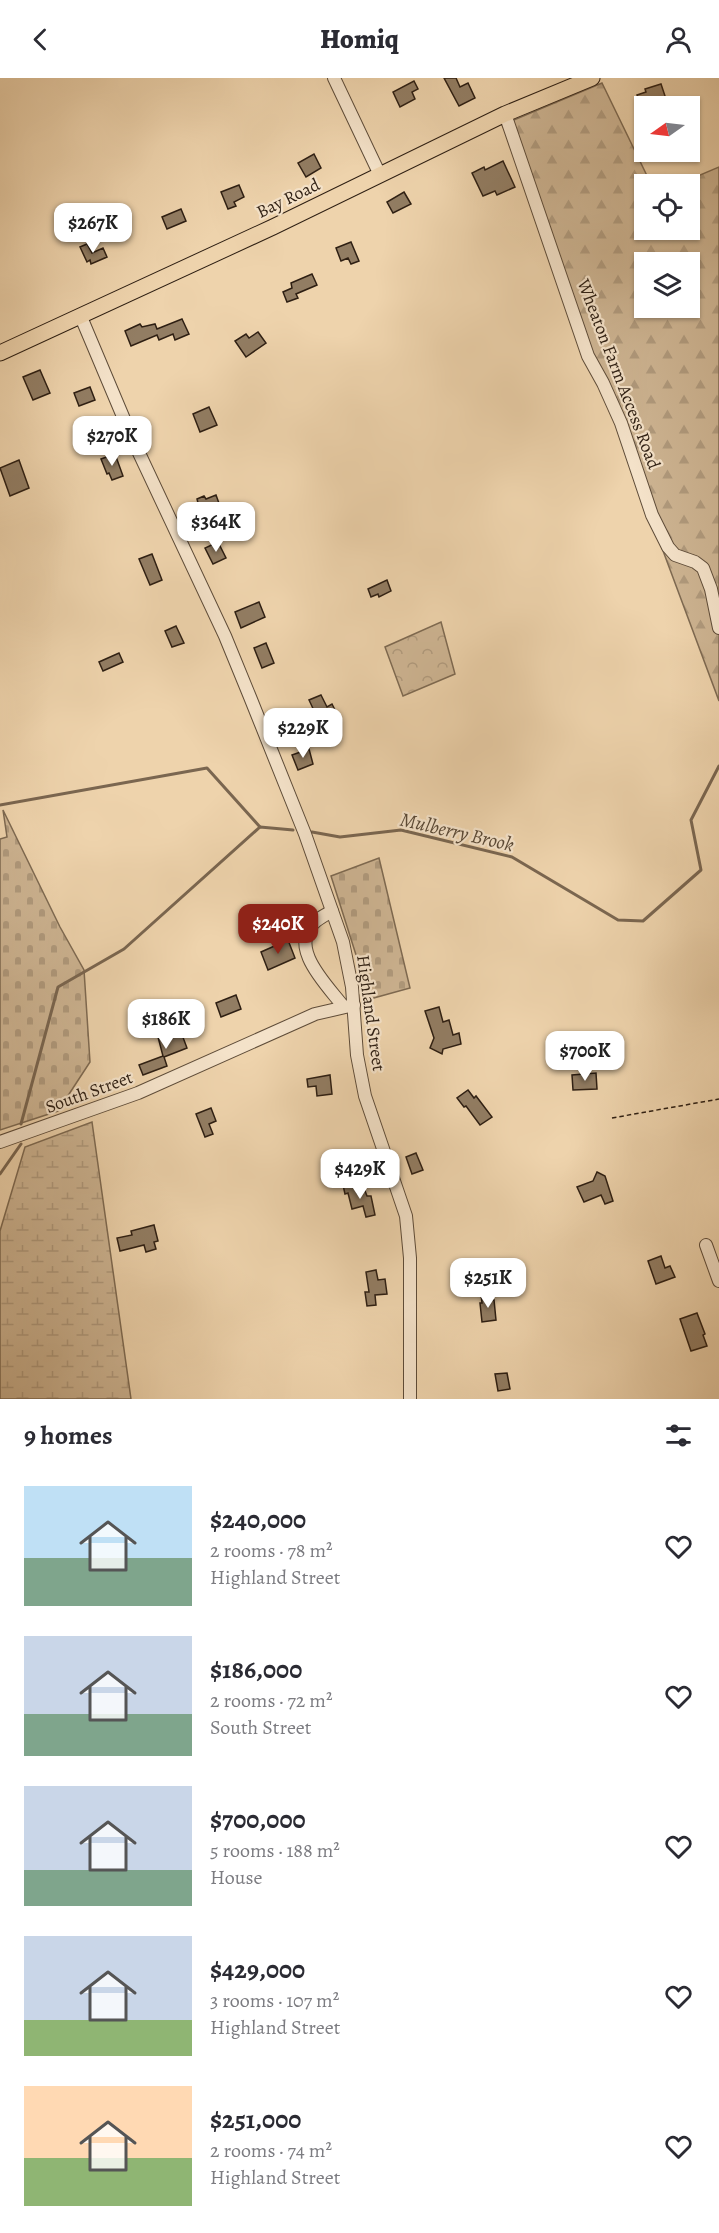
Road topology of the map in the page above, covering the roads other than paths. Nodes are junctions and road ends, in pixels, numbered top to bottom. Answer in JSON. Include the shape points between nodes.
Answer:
{"nodes":[{"id":1,"x":334,"y":78,"type":"edge"},
{"id":2,"x":592,"y":78,"type":"edge"},
{"id":3,"x":505,"y":114,"type":"junction"},
{"id":4,"x":380,"y":175,"type":"junction"},
{"id":5,"x":81,"y":317,"type":"junction"},
{"id":6,"x":0,"y":353,"type":"edge"},
{"id":7,"x":719,"y":628,"type":"edge"},
{"id":8,"x":332,"y":911,"type":"junction"},
{"id":9,"x":349,"y":1006,"type":"junction"},
{"id":10,"x":0,"y":1142,"type":"edge"},
{"id":11,"x":706,"y":1245,"type":"dead end"},
{"id":12,"x":719,"y":1281,"type":"edge"},
{"id":13,"x":410,"y":1399,"type":"edge"}],
"edges":[{"from":1,"to":4,"type":"street"},
{"from":2,"to":3,"type":"main road","name":"Bay Road"},
{"from":3,"to":4,"type":"main road","name":"Bay Road"},
{"from":3,"to":7,"type":"street","name":"Wheaton Farm Access Road","via":[[588,356],[621,423],[652,515],[675,555],[703,568]]},
{"from":4,"to":5,"type":"main road","name":"Bay Road"},
{"from":5,"to":6,"type":"main road","name":"Bay Road"},
{"from":5,"to":8,"type":"street","name":"Highland Street","via":[[229,646],[286,784]]},
{"from":8,"to":9,"type":"street","name":"Highland Street","via":[[347,961]]},
{"from":8,"to":9,"type":"street","via":[[315,922],[304,947],[316,971]]},
{"from":9,"to":10,"type":"street","name":"South Street","via":[[315,1014],[138,1093]]},
{"from":9,"to":13,"type":"street","name":"Highland Street","via":[[365,1096],[406,1216],[410,1258]]},
{"from":11,"to":12,"type":"street"}]}
